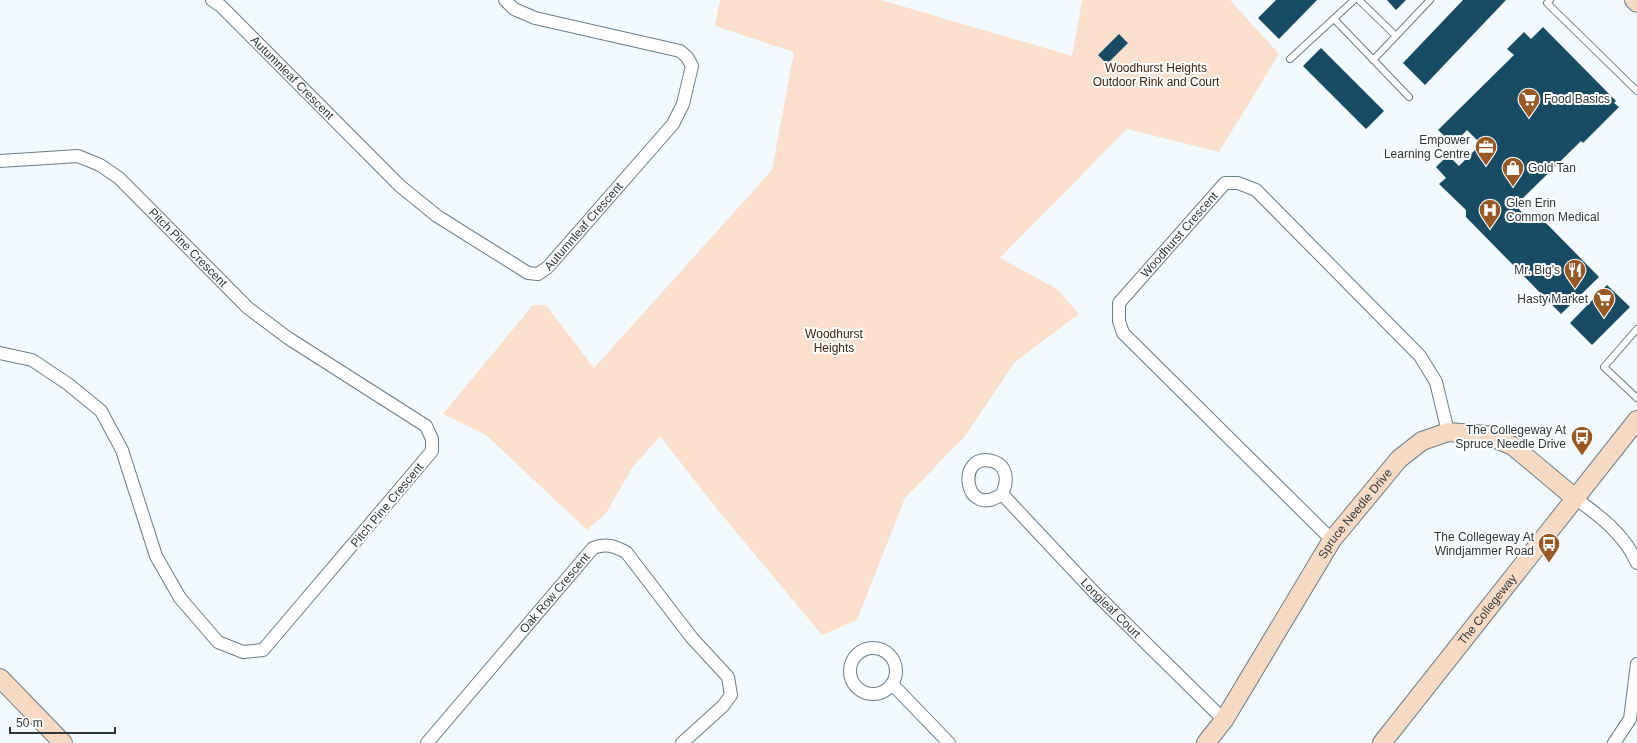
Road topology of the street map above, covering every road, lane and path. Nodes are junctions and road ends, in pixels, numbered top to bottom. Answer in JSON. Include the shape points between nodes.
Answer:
{"nodes":[{"id":1,"x":212,"y":0,"type":"edge"},
{"id":2,"x":505,"y":0,"type":"edge"},
{"id":3,"x":1354,"y":0,"type":"edge"},
{"id":4,"x":1358,"y":0,"type":"edge"},
{"id":5,"x":1430,"y":0,"type":"edge"},
{"id":6,"x":1550,"y":0,"type":"edge"},
{"id":7,"x":1634,"y":0,"type":"edge"},
{"id":8,"x":1637,"y":3,"type":"edge"},
{"id":9,"x":1334,"y":19,"type":"junction"},
{"id":10,"x":1396,"y":36,"type":"junction"},
{"id":11,"x":1290,"y":60,"type":"dead end"},
{"id":12,"x":1373,"y":60,"type":"junction"},
{"id":13,"x":1637,"y":91,"type":"edge"},
{"id":14,"x":1408,"y":97,"type":"dead end"},
{"id":15,"x":0,"y":161,"type":"edge"},
{"id":16,"x":1637,"y":329,"type":"edge"},
{"id":17,"x":0,"y":353,"type":"edge"},
{"id":18,"x":1637,"y":398,"type":"edge"},
{"id":19,"x":1637,"y":420,"type":"edge"},
{"id":20,"x":1448,"y":432,"type":"junction"},
{"id":21,"x":1002,"y":494,"type":"dead end"},
{"id":22,"x":1575,"y":498,"type":"junction"},
{"id":23,"x":1332,"y":540,"type":"junction"},
{"id":24,"x":1637,"y":563,"type":"edge"},
{"id":25,"x":1637,"y":664,"type":"edge"},
{"id":26,"x":0,"y":678,"type":"edge"},
{"id":27,"x":892,"y":684,"type":"dead end"},
{"id":28,"x":1224,"y":720,"type":"junction"},
{"id":29,"x":1634,"y":720,"type":"edge"},
{"id":30,"x":63,"y":743,"type":"edge"},
{"id":31,"x":427,"y":743,"type":"edge"},
{"id":32,"x":682,"y":743,"type":"edge"},
{"id":33,"x":949,"y":743,"type":"edge"},
{"id":34,"x":1206,"y":743,"type":"edge"},
{"id":35,"x":1382,"y":743,"type":"edge"},
{"id":36,"x":1614,"y":743,"type":"edge"}],
"edges":[{"from":1,"to":2,"type":"street","name":"Autumnleaf Crescent","via":[[221,6],[400,186],[444,220],[528,273],[538,274],[548,267],[673,124],[684,104],[692,66],[680,51],[535,18],[514,9]]},
{"from":3,"to":9,"type":"lane"},
{"from":4,"to":10,"type":"lane"},
{"from":5,"to":10,"type":"lane"},
{"from":6,"to":13,"type":"lane","via":[[1547,3]]},
{"from":7,"to":8,"type":"street"},
{"from":9,"to":11,"type":"lane"},
{"from":9,"to":12,"type":"lane"},
{"from":10,"to":12,"type":"lane"},
{"from":12,"to":14,"type":"lane"},
{"from":15,"to":17,"type":"street","name":"Pitch Pine Crescent","via":[[78,156],[100,165],[120,178],[248,308],[288,338],[426,426],[432,438],[432,451],[263,650],[243,652],[218,642],[180,598],[156,556],[122,450],[101,411],[68,384],[32,360]]},
{"from":16,"to":18,"type":"lane","via":[[1604,367]]},
{"from":19,"to":22,"type":"street","name":"The Collegeway"},
{"from":20,"to":22,"type":"street","name":"Spruce Needle Drive","via":[[1486,435],[1513,446]]},
{"from":20,"to":23,"type":"street","name":"Spruce Needle Drive","via":[[1422,441],[1399,459]]},
{"from":20,"to":23,"type":"street","name":"Woodhurst Crescent","via":[[1436,382],[1420,356],[1256,190],[1238,183],[1224,183],[1119,303],[1121,327],[1123,333]]},
{"from":21,"to":28,"type":"street","name":"Longleaf Court","via":[[1093,592]]},
{"from":22,"to":24,"type":"street","via":[[1613,527]]},
{"from":22,"to":35,"type":"street","name":"The Collegeway"},
{"from":23,"to":28,"type":"street","name":"Spruce Needle Drive"},
{"from":25,"to":29,"type":"street"},
{"from":26,"to":30,"type":"street"},
{"from":27,"to":33,"type":"street"},
{"from":28,"to":34,"type":"street","name":"Spruce Needle Drive"},
{"from":29,"to":36,"type":"street"},
{"from":31,"to":32,"type":"street","name":"Oak Row Crescent","via":[[593,548],[602,545],[615,546],[626,552],[692,638],[728,677],[731,695],[723,706]]}]}
